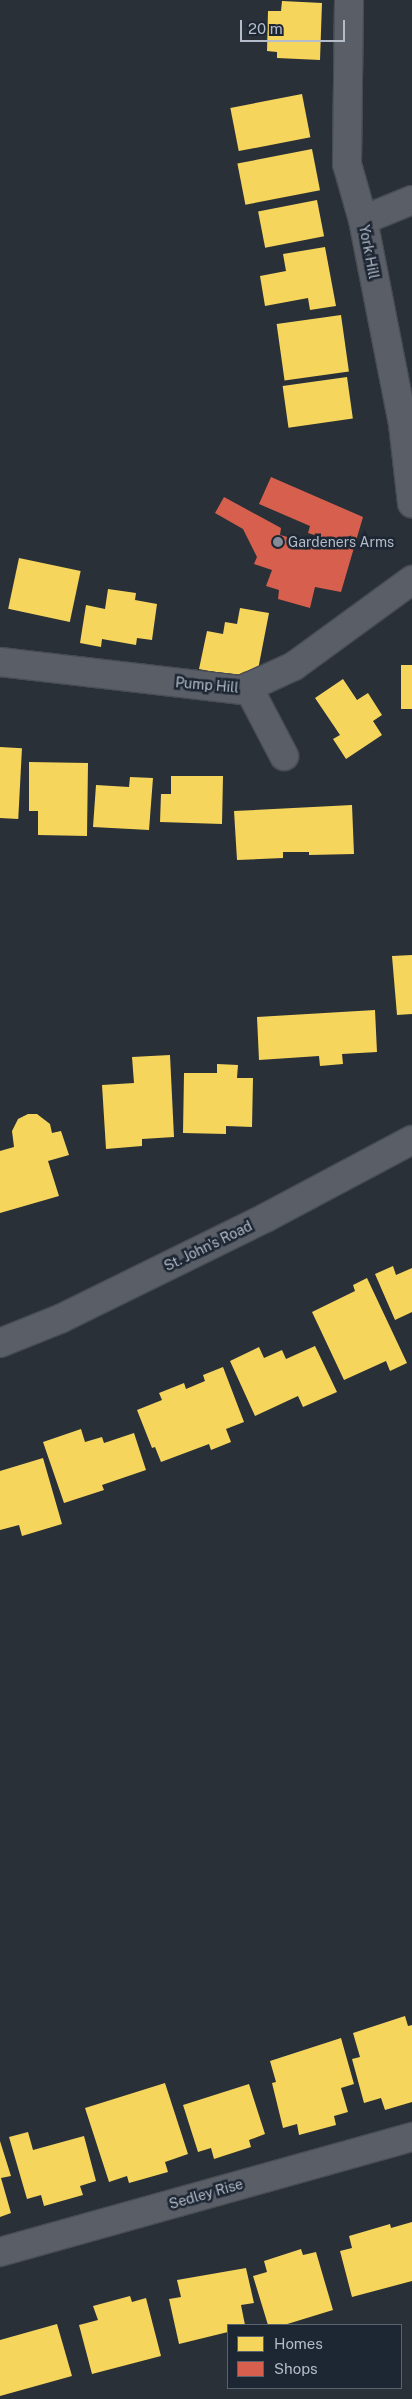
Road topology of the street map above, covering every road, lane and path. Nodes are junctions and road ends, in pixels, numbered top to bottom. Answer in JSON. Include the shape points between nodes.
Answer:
{"nodes":[{"id":1,"x":349,"y":0,"type":"edge"},
{"id":2,"x":412,"y":200,"type":"edge"},
{"id":3,"x":363,"y":220,"type":"junction"},
{"id":4,"x":412,"y":503,"type":"edge"},
{"id":5,"x":412,"y":580,"type":"edge"},
{"id":6,"x":0,"y":662,"type":"edge"},
{"id":7,"x":248,"y":687,"type":"junction"},
{"id":8,"x":284,"y":756,"type":"dead end"},
{"id":9,"x":412,"y":1140,"type":"edge"},
{"id":10,"x":0,"y":1343,"type":"edge"},
{"id":11,"x":412,"y":2137,"type":"edge"},
{"id":12,"x":0,"y":2252,"type":"edge"}],
"edges":[{"from":1,"to":3,"type":"street","name":"York Hill","via":[[347,164]]},
{"from":2,"to":3,"type":"street"},
{"from":3,"to":4,"type":"street","name":"York Hill","via":[[403,424]]},
{"from":5,"to":7,"type":"street","name":"Pump Hill","via":[[294,666]]},
{"from":6,"to":7,"type":"street","name":"Pump Hill","via":[[242,690]]},
{"from":7,"to":8,"type":"street"},
{"from":9,"to":10,"type":"street","name":"St. John's Road","via":[[267,1217],[60,1319]]},
{"from":11,"to":12,"type":"street","name":"Sedley Rise"}]}
